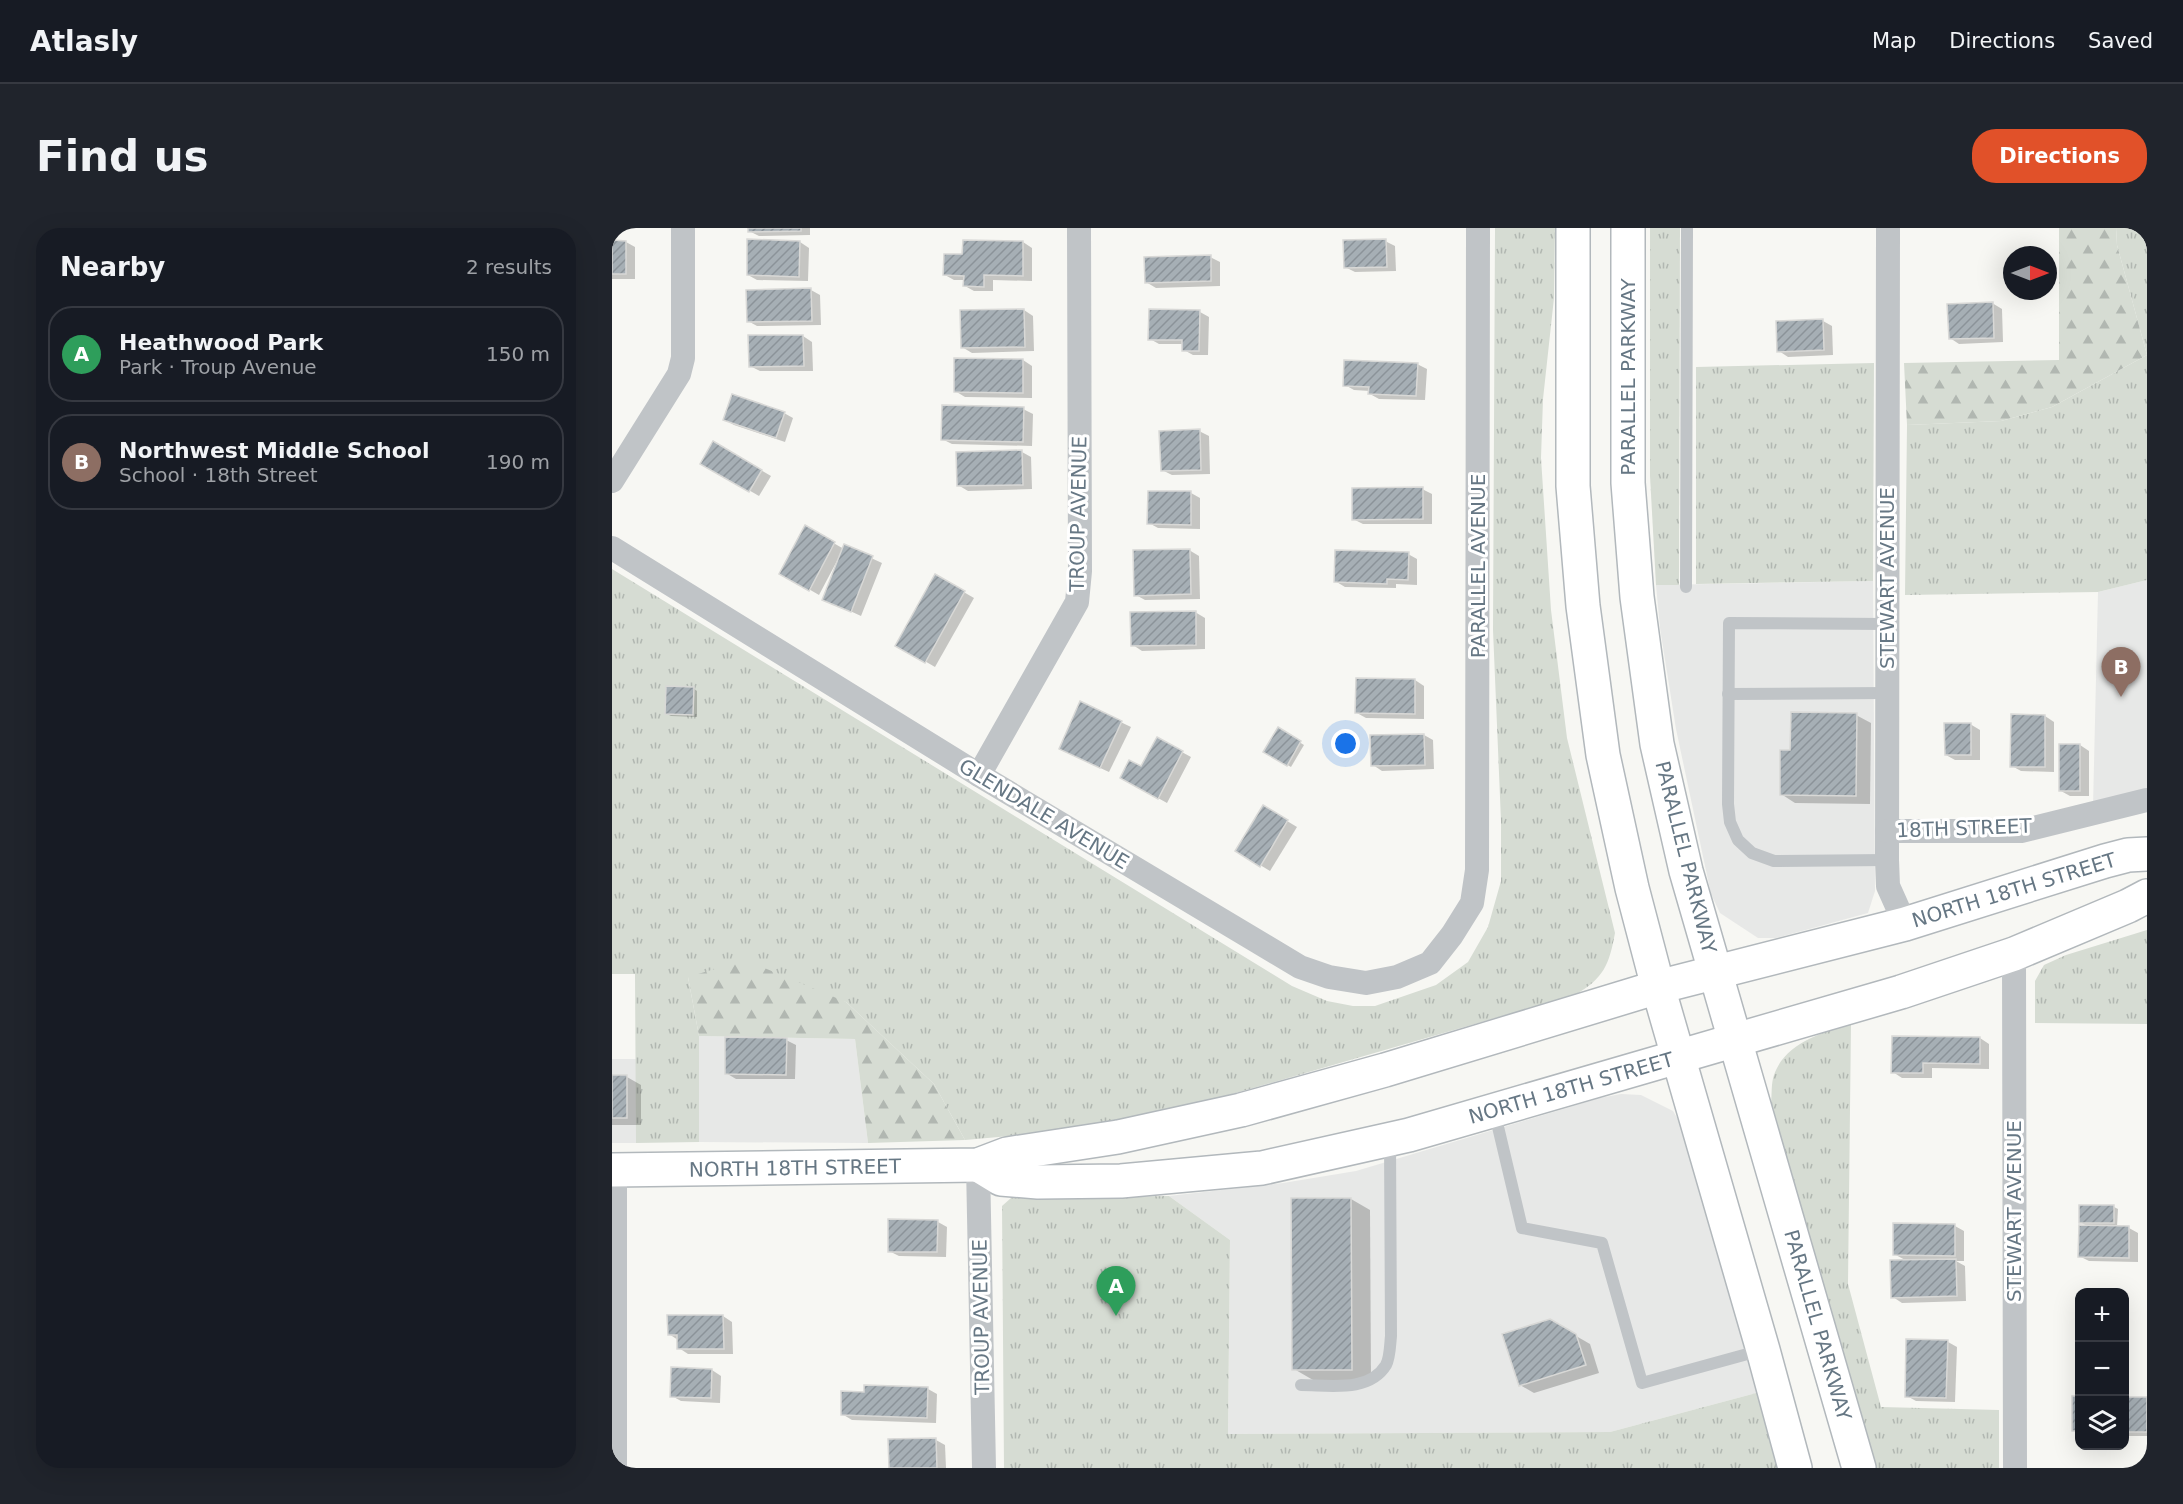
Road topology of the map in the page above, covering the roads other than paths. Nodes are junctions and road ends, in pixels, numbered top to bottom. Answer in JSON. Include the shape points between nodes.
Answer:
{"nodes":[{"id":1,"x":683,"y":228,"type":"edge"},
{"id":2,"x":1079,"y":228,"type":"edge"},
{"id":3,"x":1478,"y":228,"type":"edge"},
{"id":4,"x":1573,"y":228,"type":"edge"},
{"id":5,"x":1628,"y":228,"type":"edge"},
{"id":6,"x":1687,"y":228,"type":"edge"},
{"id":7,"x":1888,"y":228,"type":"edge"},
{"id":8,"x":612,"y":481,"type":"edge"},
{"id":9,"x":612,"y":548,"type":"edge"},
{"id":10,"x":1686,"y":587,"type":"dead end"},
{"id":11,"x":1887,"y":624,"type":"junction"},
{"id":12,"x":1887,"y":693,"type":"junction"},
{"id":13,"x":1728,"y":694,"type":"junction"},
{"id":14,"x":979,"y":775,"type":"junction"},
{"id":15,"x":2147,"y":800,"type":"edge"},
{"id":16,"x":1887,"y":831,"type":"junction"},
{"id":17,"x":2147,"y":854,"type":"edge"},
{"id":18,"x":1887,"y":860,"type":"junction"},
{"id":19,"x":2147,"y":896,"type":"edge"},
{"id":20,"x":1472,"y":903,"type":"joint"},
{"id":21,"x":1905,"y":924,"type":"junction"},
{"id":22,"x":2014,"y":954,"type":"junction"},
{"id":23,"x":1716,"y":973,"type":"junction"},
{"id":24,"x":1658,"y":987,"type":"junction"},
{"id":25,"x":1734,"y":1040,"type":"junction"},
{"id":26,"x":1678,"y":1057,"type":"junction"},
{"id":27,"x":1494,"y":1110,"type":"junction"},
{"id":28,"x":1390,"y":1139,"type":"junction"},
{"id":29,"x":978,"y":1166,"type":"junction"},
{"id":30,"x":613,"y":1170,"type":"edge"},
{"id":31,"x":1763,"y":1350,"type":"junction"},
{"id":32,"x":1301,"y":1385,"type":"dead end"},
{"id":33,"x":615,"y":1468,"type":"edge"},
{"id":34,"x":984,"y":1468,"type":"edge"},
{"id":35,"x":1795,"y":1468,"type":"edge"},
{"id":36,"x":1858,"y":1468,"type":"edge"},
{"id":37,"x":2015,"y":1468,"type":"edge"}],
"edges":[{"from":1,"to":8,"type":"street","via":[[683,358],[679,374]]},
{"from":2,"to":14,"type":"street","name":"TROUP AVENUE","via":[[1077,602]]},
{"from":3,"to":20,"type":"street","name":"PARALLEL AVENUE","via":[[1479,800]]},
{"from":4,"to":24,"type":"main road","via":[[1573,486],[1583,606],[1603,755]]},
{"from":5,"to":23,"type":"main road","name":"PARALLEL PARKWAY","via":[[1628,483],[1637,597],[1657,744],[1686,871]]},
{"from":6,"to":10,"type":"lane"},
{"from":7,"to":11,"type":"street","name":"STEWART AVENUE"},
{"from":9,"to":14,"type":"street","name":"GLENDALE AVENUE"},
{"from":11,"to":12,"type":"street","name":"STEWART AVENUE"},
{"from":11,"to":13,"type":"lane","via":[[1729,623]]},
{"from":12,"to":13,"type":"lane"},
{"from":12,"to":16,"type":"street","name":"STEWART AVENUE"},
{"from":13,"to":18,"type":"lane","via":[[1728,804],[1738,840],[1752,853],[1774,861]]},
{"from":14,"to":20,"type":"street","name":"GLENDALE AVENUE","via":[[1300,967],[1329,977],[1366,983],[1397,977],[1430,963]]},
{"from":15,"to":16,"type":"street","name":"18TH STREET","via":[[2021,831]]},
{"from":16,"to":18,"type":"street","name":"STEWART AVENUE"},
{"from":17,"to":21,"type":"main road","name":"NORTH 18TH STREET","via":[[2105,861]]},
{"from":18,"to":21,"type":"street","name":"STEWART AVENUE","via":[[1888,886]]},
{"from":19,"to":22,"type":"main road","name":"NORTH 18TH STREET"},
{"from":21,"to":23,"type":"main road","name":"NORTH 18TH STREET"},
{"from":22,"to":25,"type":"main road","name":"NORTH 18TH STREET","via":[[1901,992]]},
{"from":22,"to":37,"type":"street","name":"STEWART AVENUE"},
{"from":23,"to":24,"type":"main road","name":"NORTH 18TH STREET"},
{"from":23,"to":25,"type":"main road","name":"PARALLEL PARKWAY"},
{"from":24,"to":26,"type":"main road"},
{"from":24,"to":29,"type":"main road","name":"NORTH 18TH STREET","via":[[1241,1110],[1118,1137],[1007,1154]]},
{"from":25,"to":26,"type":"main road","name":"NORTH 18TH STREET"},
{"from":25,"to":36,"type":"main road","name":"PARALLEL PARKWAY"},
{"from":26,"to":27,"type":"main road","name":"NORTH 18TH STREET"},
{"from":26,"to":31,"type":"main road"},
{"from":27,"to":28,"type":"main road","name":"NORTH 18TH STREET"},
{"from":27,"to":31,"type":"lane","via":[[1522,1228],[1602,1243],[1642,1383]]},
{"from":28,"to":29,"type":"main road","name":"NORTH 18TH STREET","via":[[1262,1168],[1121,1181],[1001,1179]]},
{"from":28,"to":32,"type":"lane","via":[[1391,1336],[1387,1364],[1358,1385]]},
{"from":29,"to":30,"type":"main road","name":"NORTH 18TH STREET"},
{"from":29,"to":34,"type":"street","name":"TROUP AVENUE"},
{"from":30,"to":33,"type":"street"},
{"from":31,"to":35,"type":"main road"}]}
